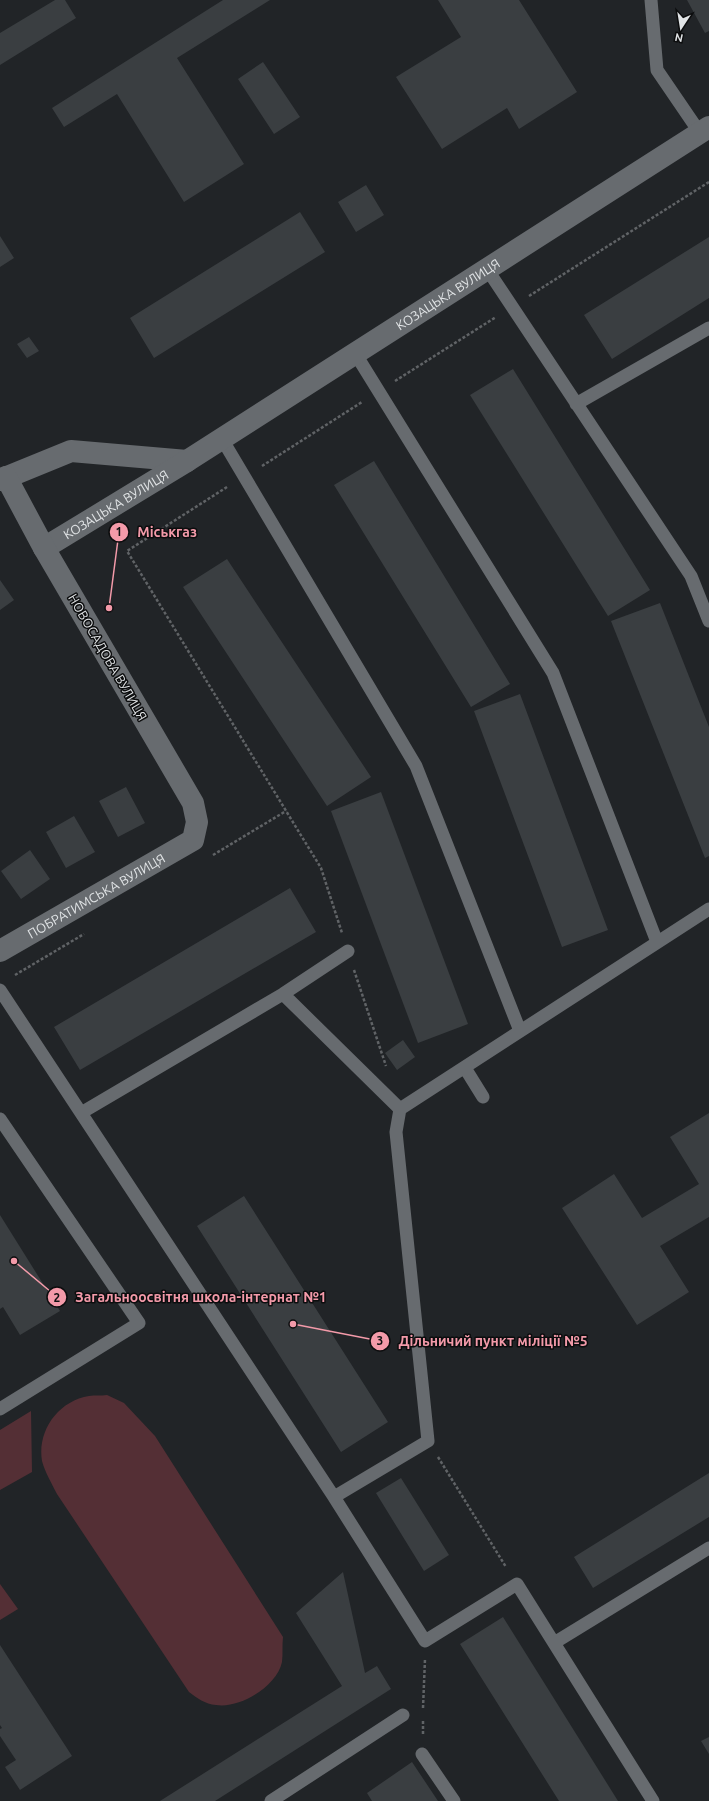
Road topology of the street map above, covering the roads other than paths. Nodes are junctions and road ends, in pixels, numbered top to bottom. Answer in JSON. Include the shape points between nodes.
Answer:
{"nodes":[{"id":1,"x":651,"y":0,"type":"edge"},
{"id":2,"x":705,"y":130,"type":"edge"},
{"id":3,"x":487,"y":269,"type":"junction"},
{"id":4,"x":709,"y":328,"type":"edge"},
{"id":5,"x":355,"y":353,"type":"junction"},
{"id":6,"x":576,"y":404,"type":"junction"},
{"id":7,"x":222,"y":438,"type":"junction"},
{"id":8,"x":187,"y":461,"type":"junction"},
{"id":9,"x":3,"y":479,"type":"edge"},
{"id":10,"x":44,"y":548,"type":"junction"},
{"id":11,"x":709,"y":621,"type":"edge"},
{"id":12,"x":193,"y":840,"type":"joint"},
{"id":13,"x":709,"y":909,"type":"edge"},
{"id":14,"x":657,"y":942,"type":"junction"},
{"id":15,"x":0,"y":951,"type":"edge"},
{"id":16,"x":348,"y":951,"type":"road end"},
{"id":17,"x":0,"y":990,"type":"edge"},
{"id":18,"x":283,"y":994,"type":"junction"},
{"id":19,"x":520,"y":1031,"type":"junction"},
{"id":20,"x":465,"y":1068,"type":"junction"},
{"id":21,"x":484,"y":1097,"type":"dead end"},
{"id":22,"x":400,"y":1109,"type":"junction"},
{"id":23,"x":81,"y":1113,"type":"junction"},
{"id":24,"x":0,"y":1119,"type":"edge"},
{"id":25,"x":0,"y":1409,"type":"edge"},
{"id":26,"x":334,"y":1497,"type":"junction"},
{"id":27,"x":709,"y":1548,"type":"edge"},
{"id":28,"x":554,"y":1642,"type":"junction"},
{"id":29,"x":403,"y":1715,"type":"dead end"},
{"id":30,"x":422,"y":1754,"type":"road end"},
{"id":31,"x":271,"y":1801,"type":"edge"},
{"id":32,"x":454,"y":1801,"type":"edge"},
{"id":33,"x":653,"y":1801,"type":"edge"}],
"edges":[{"from":1,"to":2,"type":"lane","via":[[657,70]]},
{"from":2,"to":3,"type":"street","name":"КОЗАЦЬКА ВУЛИЦЯ"},
{"from":3,"to":5,"type":"street","name":"КОЗАЦЬКА ВУЛИЦЯ"},
{"from":3,"to":6,"type":"lane"},
{"from":4,"to":6,"type":"lane"},
{"from":5,"to":7,"type":"street","name":"КОЗАЦЬКА ВУЛИЦЯ"},
{"from":5,"to":14,"type":"lane","via":[[553,673]]},
{"from":6,"to":11,"type":"lane","via":[[691,576]]},
{"from":7,"to":8,"type":"street","name":"КОЗАЦЬКА ВУЛИЦЯ"},
{"from":7,"to":19,"type":"lane","via":[[416,766]]},
{"from":8,"to":9,"type":"street","name":"КОЗАЦЬКА ВУЛИЦЯ","via":[[71,451]]},
{"from":8,"to":10,"type":"street","name":"КОЗАЦЬКА ВУЛИЦЯ"},
{"from":9,"to":10,"type":"street","name":"НОВОСАДОВА ВУЛИЦЯ"},
{"from":10,"to":12,"type":"street","name":"НОВОСАДОВА ВУЛИЦЯ","via":[[193,803],[197,822]]},
{"from":12,"to":15,"type":"street","name":"ПОБРАТИМСЬКА ВУЛИЦЯ"},
{"from":13,"to":14,"type":"lane"},
{"from":14,"to":19,"type":"lane"},
{"from":16,"to":18,"type":"lane"},
{"from":17,"to":23,"type":"lane"},
{"from":18,"to":22,"type":"lane"},
{"from":18,"to":23,"type":"lane"},
{"from":19,"to":20,"type":"lane"},
{"from":20,"to":21,"type":"lane"},
{"from":20,"to":22,"type":"lane"},
{"from":22,"to":26,"type":"lane","via":[[396,1132],[428,1441]]},
{"from":23,"to":26,"type":"lane"},
{"from":24,"to":25,"type":"lane","via":[[139,1323]]},
{"from":26,"to":28,"type":"lane","via":[[425,1641],[517,1584]]},
{"from":27,"to":28,"type":"lane"},
{"from":28,"to":33,"type":"lane"},
{"from":29,"to":31,"type":"lane"},
{"from":30,"to":32,"type":"lane"}]}
